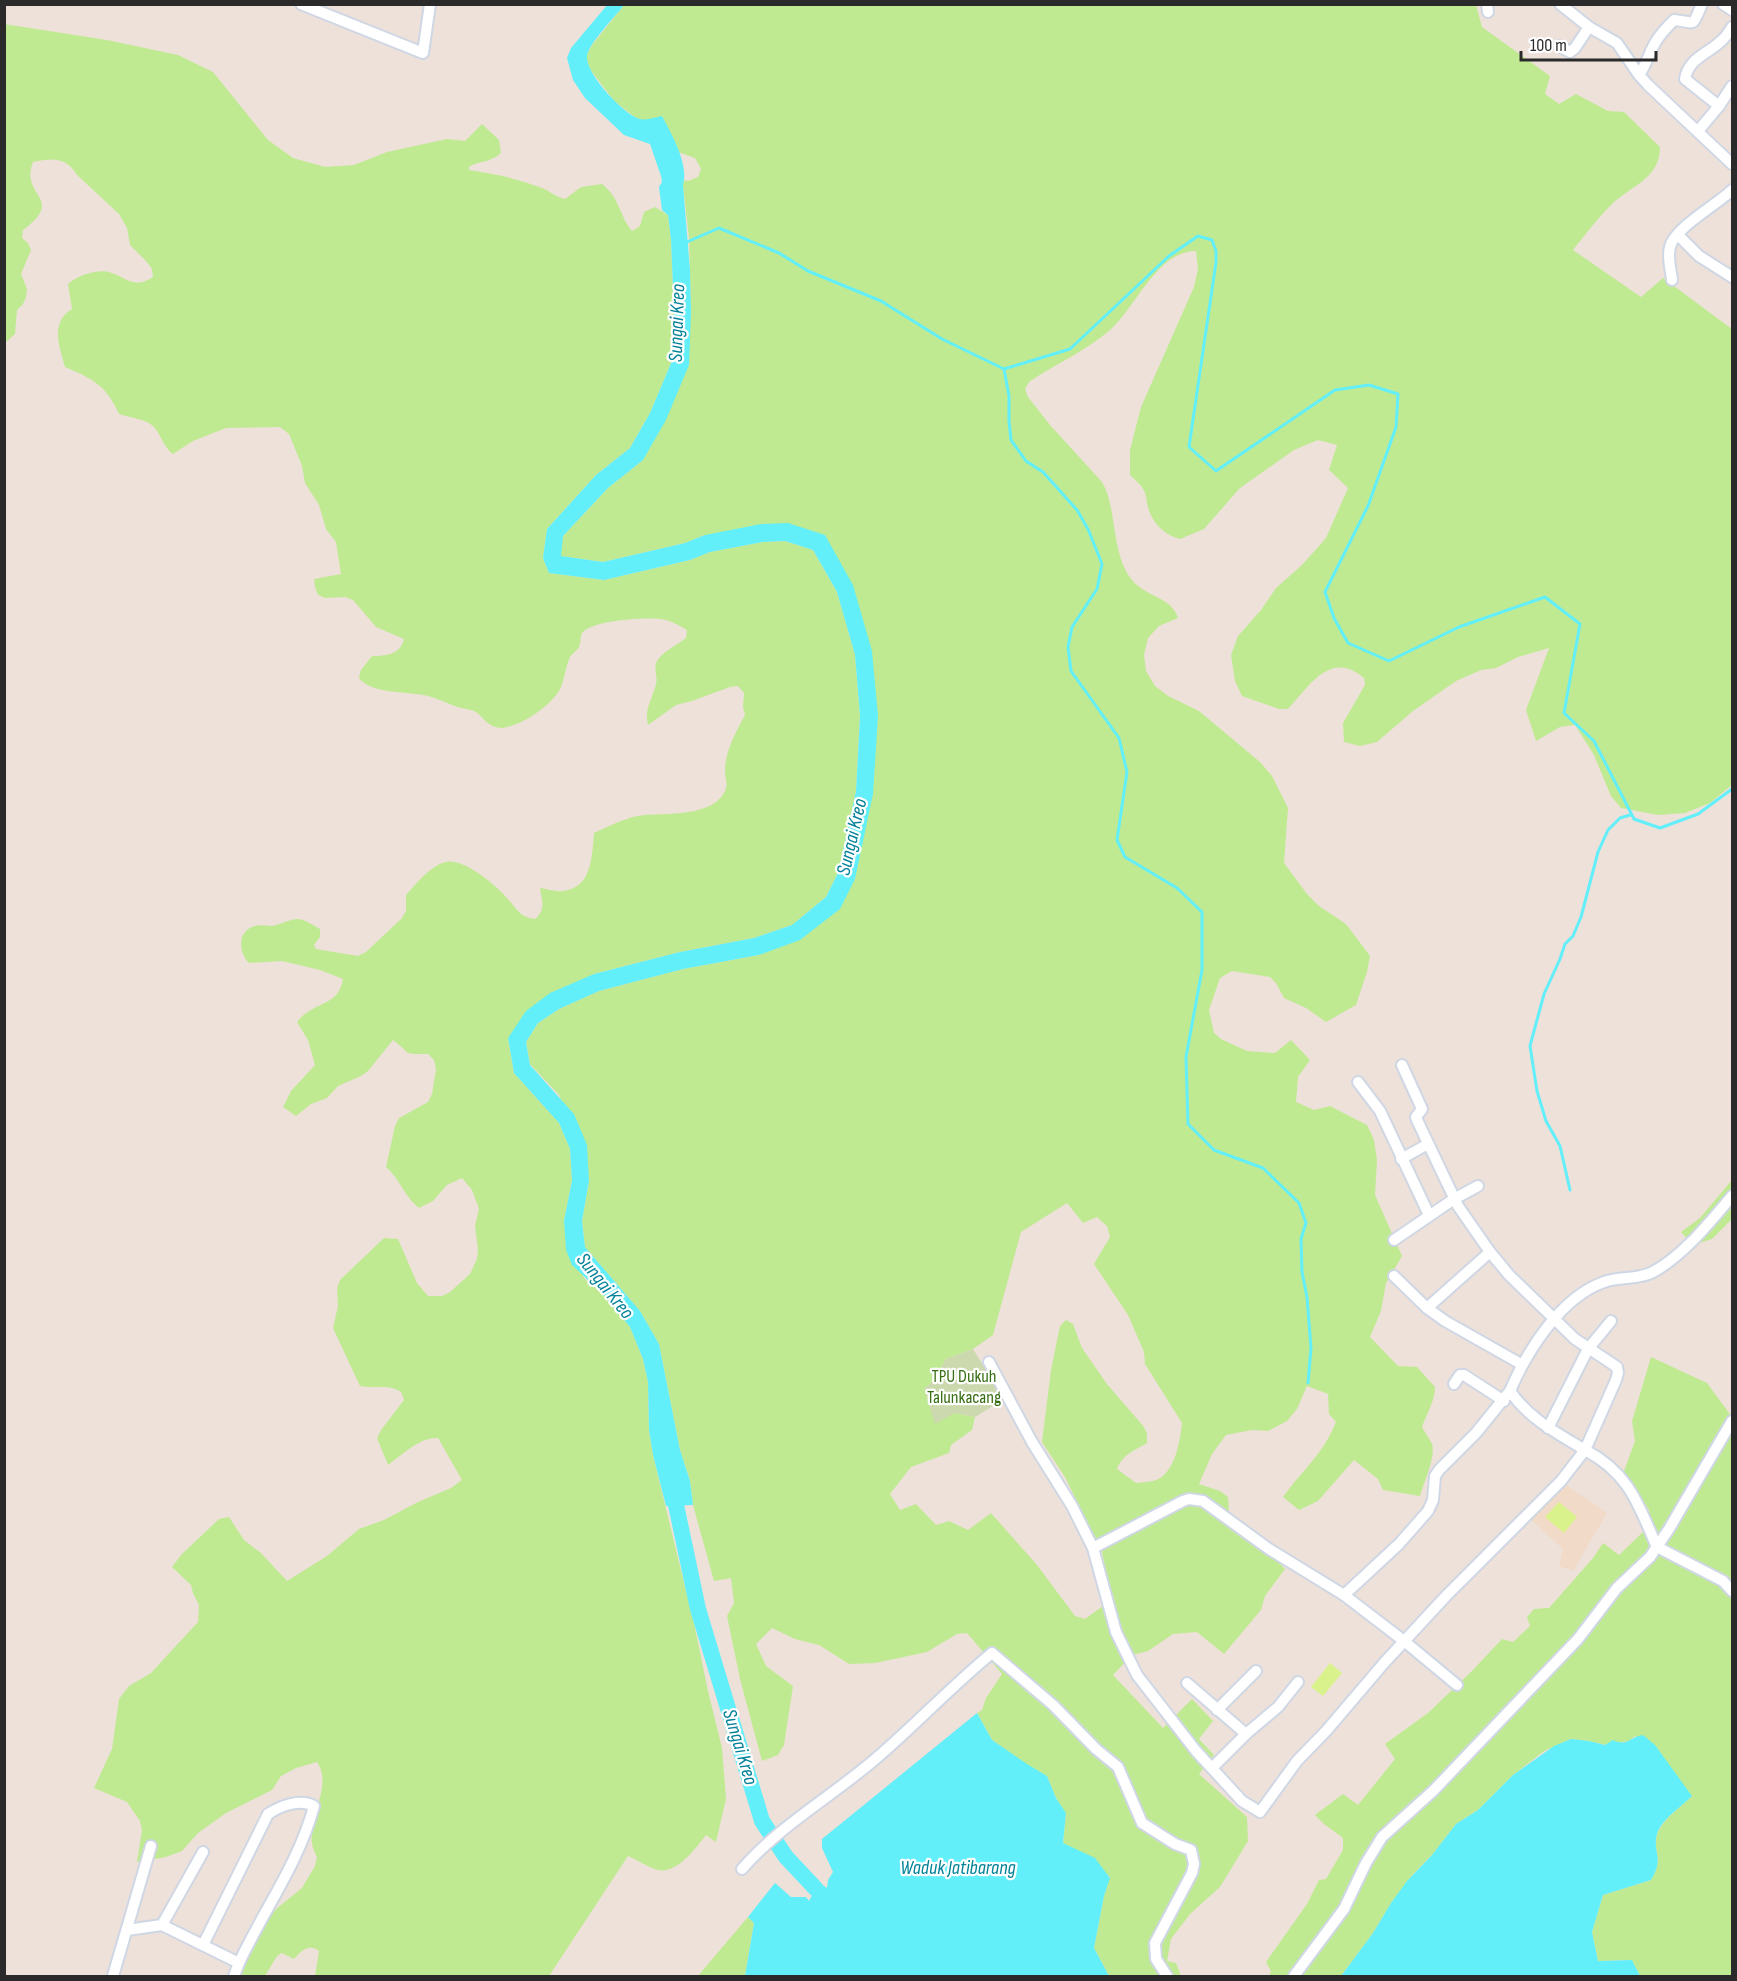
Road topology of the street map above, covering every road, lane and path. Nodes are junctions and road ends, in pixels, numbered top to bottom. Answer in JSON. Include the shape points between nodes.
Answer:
{"nodes":[{"id":1,"x":301,"y":4,"type":"edge"},
{"id":2,"x":430,"y":4,"type":"edge"},
{"id":3,"x":1560,"y":4,"type":"edge"},
{"id":4,"x":1702,"y":4,"type":"edge"},
{"id":5,"x":1723,"y":4,"type":"edge"},
{"id":6,"x":1732,"y":10,"type":"edge"},
{"id":7,"x":1589,"y":27,"type":"junction"},
{"id":8,"x":1732,"y":27,"type":"edge"},
{"id":9,"x":1559,"y":46,"type":"dead end"},
{"id":10,"x":1639,"y":75,"type":"junction"},
{"id":11,"x":1732,"y":86,"type":"edge"},
{"id":12,"x":1719,"y":106,"type":"junction"},
{"id":13,"x":1698,"y":131,"type":"junction"},
{"id":14,"x":1732,"y":164,"type":"edge"},
{"id":15,"x":1732,"y":190,"type":"edge"},
{"id":16,"x":1678,"y":235,"type":"junction"},
{"id":17,"x":1732,"y":277,"type":"edge"},
{"id":18,"x":1672,"y":280,"type":"dead end"},
{"id":19,"x":1402,"y":1065,"type":"dead end"},
{"id":20,"x":1358,"y":1082,"type":"dead end"},
{"id":21,"x":1428,"y":1144,"type":"junction"},
{"id":22,"x":1401,"y":1159,"type":"junction"},
{"id":23,"x":1478,"y":1186,"type":"dead end"},
{"id":24,"x":1732,"y":1196,"type":"edge"},
{"id":25,"x":1454,"y":1199,"type":"junction"},
{"id":26,"x":1429,"y":1215,"type":"junction"},
{"id":27,"x":1394,"y":1240,"type":"dead end"},
{"id":28,"x":1490,"y":1252,"type":"junction"},
{"id":29,"x":1394,"y":1276,"type":"dead end"},
{"id":30,"x":1427,"y":1308,"type":"junction"},
{"id":31,"x":1553,"y":1319,"type":"junction"},
{"id":32,"x":1611,"y":1320,"type":"dead end"},
{"id":33,"x":1588,"y":1349,"type":"junction"},
{"id":34,"x":989,"y":1362,"type":"dead end"},
{"id":35,"x":1521,"y":1364,"type":"junction"},
{"id":36,"x":1454,"y":1384,"type":"dead end"},
{"id":37,"x":1510,"y":1391,"type":"junction"},
{"id":38,"x":1503,"y":1401,"type":"junction"},
{"id":39,"x":1732,"y":1421,"type":"edge"},
{"id":40,"x":1548,"y":1428,"type":"junction"},
{"id":41,"x":1585,"y":1450,"type":"junction"},
{"id":42,"x":1657,"y":1547,"type":"junction"},
{"id":43,"x":1093,"y":1548,"type":"junction"},
{"id":44,"x":1732,"y":1591,"type":"edge"},
{"id":45,"x":1344,"y":1595,"type":"junction"},
{"id":46,"x":1404,"y":1641,"type":"junction"},
{"id":47,"x":1256,"y":1671,"type":"dead end"},
{"id":48,"x":1298,"y":1682,"type":"dead end"},
{"id":49,"x":1187,"y":1683,"type":"dead end"},
{"id":50,"x":1457,"y":1685,"type":"dead end"},
{"id":51,"x":1217,"y":1710,"type":"junction"},
{"id":52,"x":1245,"y":1734,"type":"junction"},
{"id":53,"x":1212,"y":1768,"type":"junction"},
{"id":54,"x":151,"y":1846,"type":"dead end"},
{"id":55,"x":202,"y":1852,"type":"dead end"},
{"id":56,"x":742,"y":1869,"type":"dead end"},
{"id":57,"x":162,"y":1925,"type":"junction"},
{"id":58,"x":127,"y":1930,"type":"junction"},
{"id":59,"x":202,"y":1945,"type":"junction"},
{"id":60,"x":239,"y":1964,"type":"junction"},
{"id":61,"x":113,"y":1977,"type":"edge"},
{"id":62,"x":234,"y":1977,"type":"edge"},
{"id":63,"x":1167,"y":1977,"type":"edge"},
{"id":64,"x":1294,"y":1977,"type":"edge"}],
"edges":[{"from":1,"to":2,"type":"street","via":[[423,53]]},
{"from":3,"to":7,"type":"street"},
{"from":4,"to":10,"type":"street","via":[[1694,22],[1674,20],[1664,30]]},
{"from":5,"to":6,"type":"street"},
{"from":7,"to":9,"type":"street","via":[[1570,52]]},
{"from":7,"to":10,"type":"street","via":[[1617,43]]},
{"from":8,"to":12,"type":"street","via":[[1720,42],[1697,58],[1684,79]]},
{"from":10,"to":13,"type":"street"},
{"from":11,"to":12,"type":"street"},
{"from":12,"to":13,"type":"street"},
{"from":13,"to":14,"type":"street"},
{"from":15,"to":16,"type":"street"},
{"from":16,"to":17,"type":"street","via":[[1699,256]]},
{"from":16,"to":18,"type":"street","via":[[1670,244]]},
{"from":19,"to":21,"type":"street","via":[[1422,1109],[1416,1117]]},
{"from":20,"to":22,"type":"street","via":[[1380,1111]]},
{"from":21,"to":22,"type":"street"},
{"from":21,"to":25,"type":"street"},
{"from":22,"to":26,"type":"street"},
{"from":23,"to":25,"type":"street"},
{"from":24,"to":31,"type":"street","via":[[1666,1264],[1642,1276],[1604,1282],[1582,1294]]},
{"from":25,"to":26,"type":"street"},
{"from":25,"to":28,"type":"street"},
{"from":26,"to":27,"type":"street"},
{"from":28,"to":30,"type":"street"},
{"from":28,"to":31,"type":"street"},
{"from":29,"to":30,"type":"street"},
{"from":30,"to":35,"type":"street"},
{"from":31,"to":33,"type":"street"},
{"from":31,"to":35,"type":"street"},
{"from":32,"to":33,"type":"street"},
{"from":33,"to":40,"type":"street"},
{"from":33,"to":41,"type":"street","via":[[1617,1367],[1618,1373]]},
{"from":34,"to":43,"type":"street"},
{"from":35,"to":37,"type":"street"},
{"from":36,"to":38,"type":"street","via":[[1464,1375]]},
{"from":37,"to":38,"type":"street"},
{"from":37,"to":40,"type":"street"},
{"from":38,"to":45,"type":"street","via":[[1439,1470],[1428,1511]]},
{"from":39,"to":42,"type":"street"},
{"from":40,"to":41,"type":"street"},
{"from":41,"to":42,"type":"street","via":[[1608,1464],[1635,1496]]},
{"from":41,"to":46,"type":"street","via":[[1561,1481]]},
{"from":42,"to":44,"type":"street","via":[[1724,1581]]},
{"from":42,"to":64,"type":"street","via":[[1524,1696],[1433,1791],[1382,1837],[1344,1909]]},
{"from":43,"to":45,"type":"street","via":[[1183,1501],[1197,1499]]},
{"from":43,"to":53,"type":"street","via":[[1116,1632],[1137,1676]]},
{"from":45,"to":46,"type":"street"},
{"from":46,"to":50,"type":"street"},
{"from":46,"to":53,"type":"street","via":[[1298,1761],[1260,1812],[1242,1801]]},
{"from":47,"to":51,"type":"street"},
{"from":48,"to":52,"type":"street","via":[[1278,1707]]},
{"from":49,"to":51,"type":"street"},
{"from":51,"to":52,"type":"street"},
{"from":52,"to":53,"type":"street"},
{"from":54,"to":58,"type":"street"},
{"from":55,"to":57,"type":"street"},
{"from":56,"to":63,"type":"street","via":[[756,1853],[879,1756],[992,1653],[1118,1767],[1142,1823],[1191,1850],[1192,1873],[1155,1943],[1156,1959]]},
{"from":57,"to":58,"type":"street"},
{"from":57,"to":59,"type":"street"},
{"from":58,"to":61,"type":"street"},
{"from":59,"to":60,"type":"street"},
{"from":59,"to":60,"type":"street","via":[[268,1814],[290,1804],[312,1804],[294,1858]]},
{"from":60,"to":62,"type":"street"}]}
